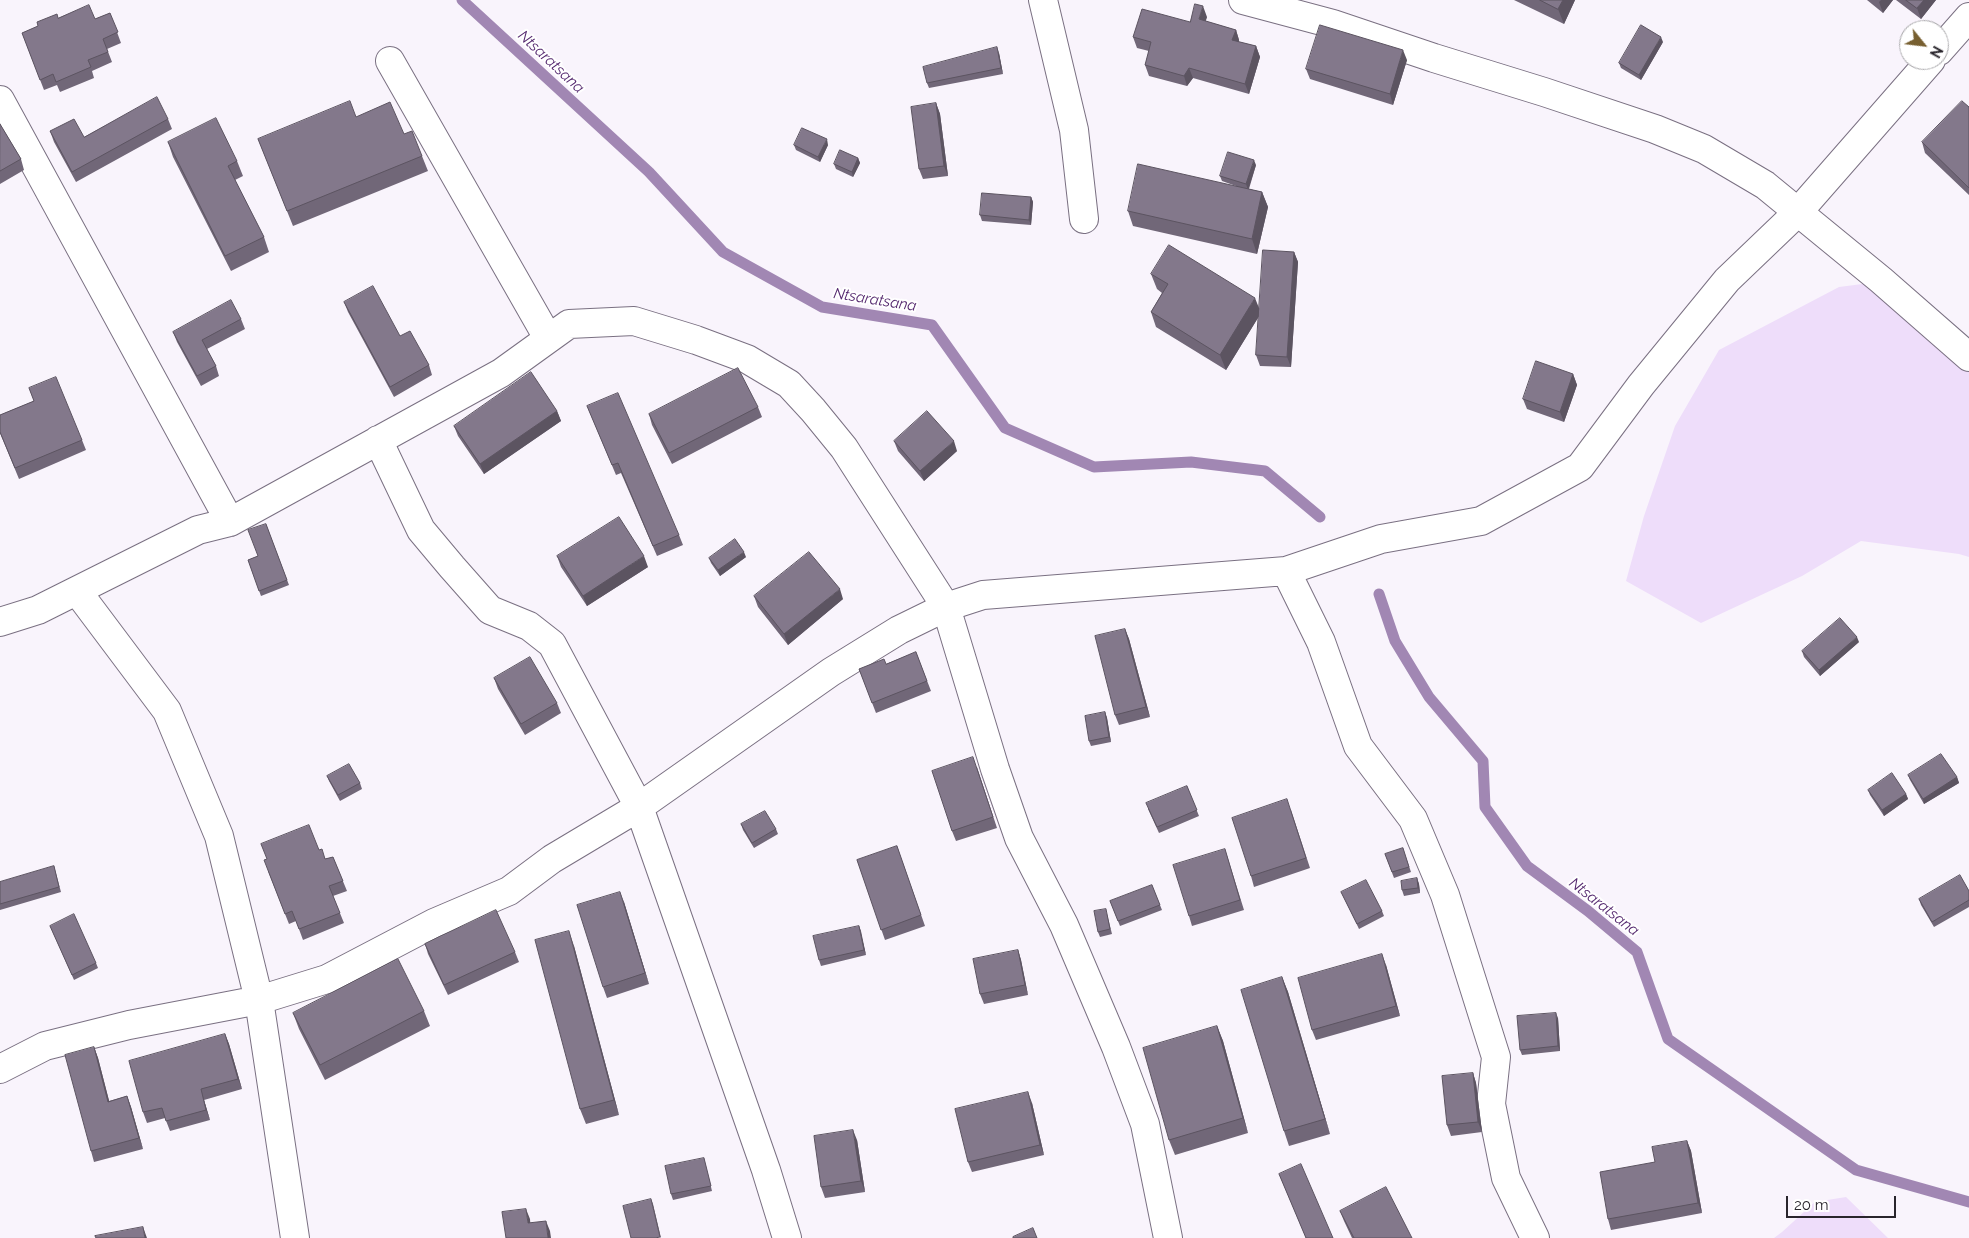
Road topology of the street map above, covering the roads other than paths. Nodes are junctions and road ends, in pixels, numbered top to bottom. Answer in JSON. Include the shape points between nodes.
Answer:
{"nodes":[{"id":1,"x":1043,"y":0,"type":"edge"},
{"id":2,"x":1243,"y":0,"type":"edge"},
{"id":3,"x":1969,"y":17,"type":"edge"},
{"id":4,"x":1949,"y":40,"type":"edge"},
{"id":5,"x":390,"y":61,"type":"dead end"},
{"id":6,"x":1922,"y":70,"type":"edge"},
{"id":7,"x":0,"y":100,"type":"edge"},
{"id":8,"x":1798,"y":212,"type":"junction"},
{"id":9,"x":1084,"y":219,"type":"dead end"},
{"id":10,"x":548,"y":338,"type":"junction"},
{"id":11,"x":1969,"y":357,"type":"edge"},
{"id":12,"x":378,"y":440,"type":"junction"},
{"id":13,"x":230,"y":522,"type":"junction"},
{"id":14,"x":1286,"y":571,"type":"junction"},
{"id":15,"x":77,"y":591,"type":"junction"},
{"id":16,"x":946,"y":606,"type":"junction"},
{"id":17,"x":0,"y":622,"type":"edge"},
{"id":18,"x":639,"y":807,"type":"junction"},
{"id":19,"x":259,"y":1000,"type":"junction"},
{"id":20,"x":0,"y":1069,"type":"edge"},
{"id":21,"x":295,"y":1238,"type":"edge"},
{"id":22,"x":787,"y":1238,"type":"edge"},
{"id":23,"x":1168,"y":1238,"type":"edge"},
{"id":24,"x":1535,"y":1238,"type":"edge"}],
"edges":[{"from":1,"to":9,"type":"street","via":[[1074,130]]},
{"from":2,"to":8,"type":"street","via":[[1333,24],[1655,129],[1704,150],[1765,186]]},
{"from":3,"to":4,"type":"street"},
{"from":5,"to":10,"type":"street"},
{"from":6,"to":8,"type":"street"},
{"from":7,"to":13,"type":"street"},
{"from":8,"to":11,"type":"street"},
{"from":8,"to":14,"type":"street","via":[[1727,280],[1641,385],[1580,467],[1481,521],[1381,539]]},
{"from":10,"to":12,"type":"street","via":[[500,373]]},
{"from":10,"to":16,"type":"street","via":[[569,324],[634,320],[747,359],[789,384],[844,448]]},
{"from":12,"to":13,"type":"street"},
{"from":12,"to":18,"type":"street","via":[[421,530],[433,545],[490,610],[530,626],[552,644]]},
{"from":13,"to":15,"type":"street","via":[[198,530]]},
{"from":14,"to":16,"type":"street","via":[[983,595]]},
{"from":14,"to":24,"type":"street","via":[[1321,642],[1358,746],[1412,819],[1445,895],[1496,1057],[1491,1104],[1506,1178]]},
{"from":15,"to":17,"type":"street","via":[[38,610]]},
{"from":15,"to":19,"type":"street","via":[[167,711],[219,836]]},
{"from":16,"to":18,"type":"street","via":[[899,630],[831,672]]},
{"from":16,"to":23,"type":"street","via":[[1019,838],[1071,943],[1145,1124]]},
{"from":18,"to":19,"type":"street","via":[[552,859],[510,891],[434,923],[327,979]]},
{"from":18,"to":22,"type":"street"},
{"from":19,"to":20,"type":"street","via":[[129,1025],[46,1046]]},
{"from":19,"to":21,"type":"street"}]}
